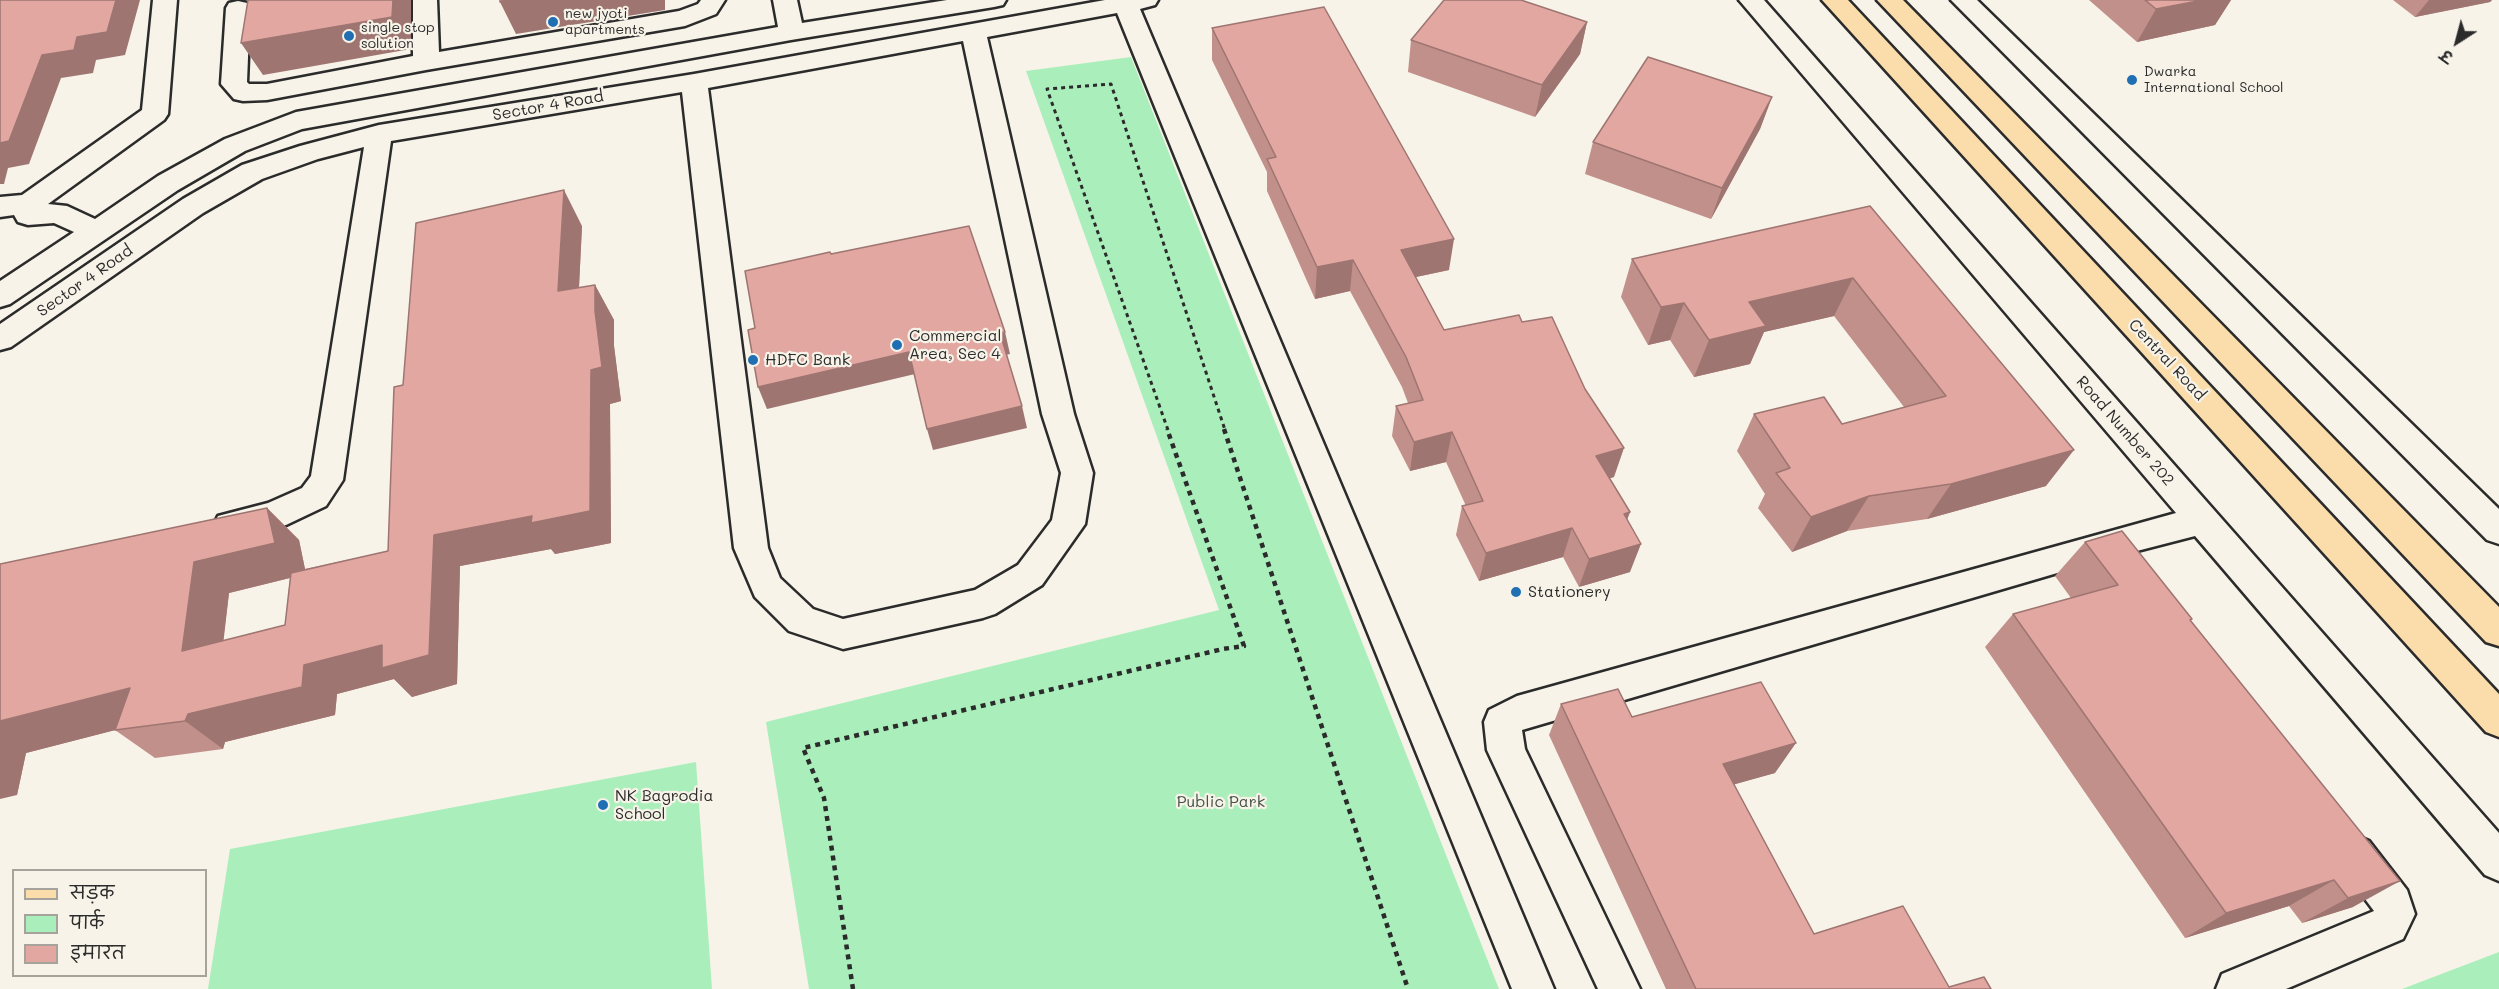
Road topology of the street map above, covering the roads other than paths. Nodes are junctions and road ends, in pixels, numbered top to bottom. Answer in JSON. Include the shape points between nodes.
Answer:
{"nodes":[{"id":1,"x":165,"y":0,"type":"edge"},
{"id":2,"x":425,"y":0,"type":"edge"},
{"id":3,"x":712,"y":0,"type":"edge"},
{"id":4,"x":785,"y":0,"type":"edge"},
{"id":5,"x":994,"y":0,"type":"edge"},
{"id":6,"x":1751,"y":0,"type":"edge"},
{"id":7,"x":1834,"y":0,"type":"edge"},
{"id":8,"x":1889,"y":0,"type":"edge"},
{"id":9,"x":1963,"y":0,"type":"edge"},
{"id":10,"x":1135,"y":2,"type":"edge"},
{"id":11,"x":245,"y":4,"type":"edge"},
{"id":12,"x":973,"y":31,"type":"junction"},
{"id":13,"x":791,"y":32,"type":"junction"},
{"id":14,"x":426,"y":62,"type":"junction"},
{"id":15,"x":694,"y":82,"type":"junction"},
{"id":16,"x":379,"y":134,"type":"junction"},
{"id":17,"x":29,"y":204,"type":"junction"},
{"id":18,"x":0,"y":207,"type":"edge"},
{"id":19,"x":96,"y":231,"type":"junction"},
{"id":20,"x":0,"y":296,"type":"edge"},
{"id":21,"x":0,"y":339,"type":"edge"},
{"id":22,"x":2202,"y":520,"type":"junction"},
{"id":23,"x":2499,"y":530,"type":"edge"},
{"id":24,"x":206,"y":532,"type":"edge"},
{"id":25,"x":2112,"y":543,"type":"junction"},
{"id":26,"x":2141,"y":580,"type":"edge"},
{"id":27,"x":2499,"y":631,"type":"edge"},
{"id":28,"x":2499,"y":720,"type":"edge"},
{"id":29,"x":2336,"y":830,"type":"edge"},
{"id":30,"x":2499,"y":862,"type":"edge"},
{"id":31,"x":1533,"y":989,"type":"edge"},
{"id":32,"x":1619,"y":989,"type":"edge"},
{"id":33,"x":2237,"y":989,"type":"edge"}],
"edges":[{"from":1,"to":17,"type":"street","via":[[155,114]]},
{"from":2,"to":14,"type":"street"},
{"from":3,"to":14,"type":"street","via":[[707,9],[685,18]]},
{"from":4,"to":13,"type":"street"},
{"from":5,"to":13,"type":"street","name":"Sector 4 Road"},
{"from":6,"to":22,"type":"street","name":"Road Number 202"},
{"from":7,"to":28,"type":"main road","name":"Central Road"},
{"from":8,"to":27,"type":"main road"},
{"from":9,"to":23,"type":"street"},
{"from":10,"to":12,"type":"street","name":"Sector 4 Road"},
{"from":10,"to":31,"type":"street"},
{"from":11,"to":14,"type":"street","via":[[234,84],[243,93],[267,92]]},
{"from":12,"to":15,"type":"street","name":"Sector 4 Road"},
{"from":12,"to":15,"type":"street","via":[[1058,414],[1077,473],[1068,524],[1030,575],[983,603],[843,634],[801,620],[767,587],[751,548]]},
{"from":13,"to":19,"type":"street","name":"Sector 4 Road","via":[[296,121],[225,151]]},
{"from":15,"to":16,"type":"street","name":"Sector 4 Road"},
{"from":16,"to":21,"type":"street","name":"Sector 4 Road","via":[[252,172],[193,206]]},
{"from":16,"to":24,"type":"street","via":[[327,480],[314,496],[274,515]]},
{"from":17,"to":18,"type":"street"},
{"from":17,"to":19,"type":"street","via":[[28,215],[57,213]]},
{"from":19,"to":20,"type":"street","name":"Sector 4 Road"},
{"from":22,"to":25,"type":"street"},
{"from":22,"to":30,"type":"street","name":"Road Number 202"},
{"from":25,"to":26,"type":"street"},
{"from":25,"to":32,"type":"street","via":[[1517,713],[1502,722],[1506,750]]},
{"from":29,"to":33,"type":"street","via":[[2393,904],[2395,914],[2389,925]]}]}
